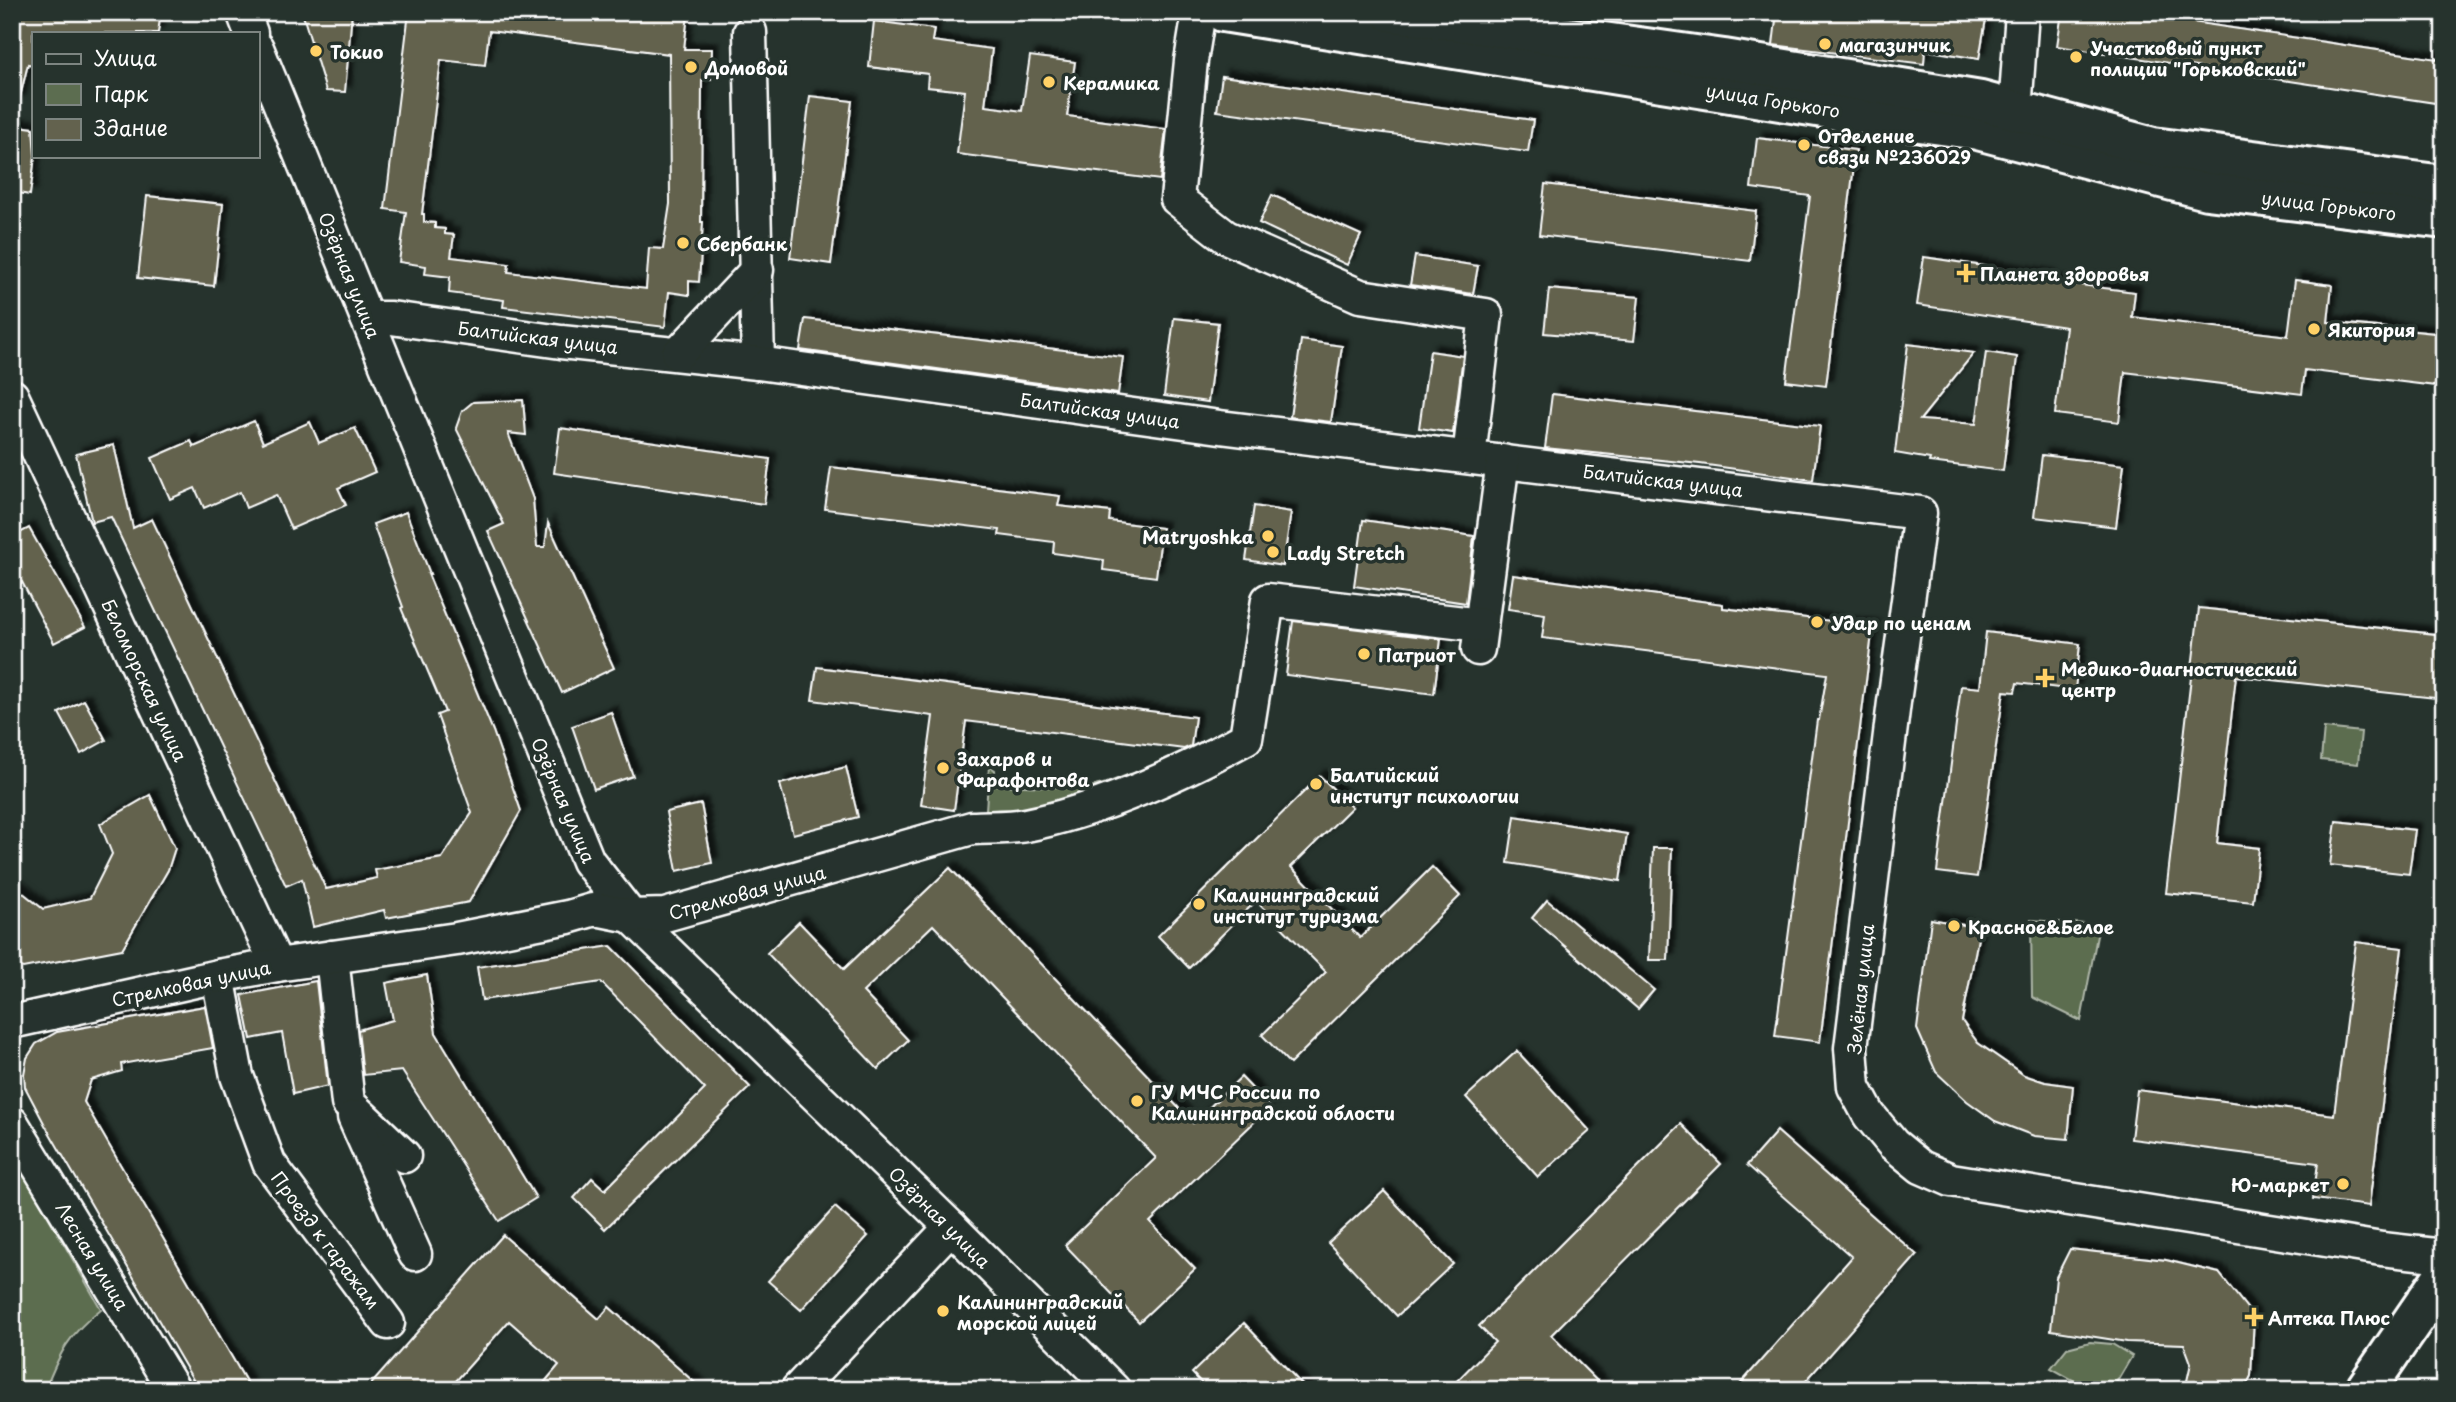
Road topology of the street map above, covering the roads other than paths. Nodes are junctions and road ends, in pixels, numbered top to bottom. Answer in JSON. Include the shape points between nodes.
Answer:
{"nodes":[{"id":1,"x":243,"y":12,"type":"edge"},
{"id":2,"x":1199,"y":12,"type":"edge"},
{"id":3,"x":1223,"y":12,"type":"edge"},
{"id":4,"x":1390,"y":12,"type":"edge"},
{"id":5,"x":2022,"y":12,"type":"edge"},
{"id":6,"x":251,"y":32,"type":"edge"},
{"id":7,"x":750,"y":32,"type":"dead end"},
{"id":8,"x":259,"y":53,"type":"edge"},
{"id":9,"x":2012,"y":124,"type":"junction"},
{"id":10,"x":2444,"y":185,"type":"edge"},
{"id":11,"x":2444,"y":219,"type":"edge"},
{"id":12,"x":757,"y":270,"type":"junction"},
{"id":13,"x":368,"y":318,"type":"junction"},
{"id":14,"x":678,"y":354,"type":"junction"},
{"id":15,"x":758,"y":363,"type":"junction"},
{"id":16,"x":12,"y":396,"type":"edge"},
{"id":17,"x":1469,"y":457,"type":"junction"},
{"id":18,"x":1503,"y":461,"type":"junction"},
{"id":19,"x":1833,"y":501,"type":"joint"},
{"id":20,"x":631,"y":916,"type":"junction"},
{"id":21,"x":332,"y":957,"type":"junction"},
{"id":22,"x":277,"y":965,"type":"junction"},
{"id":23,"x":218,"y":976,"type":"junction"},
{"id":24,"x":12,"y":1022,"type":"edge"},
{"id":25,"x":348,"y":1103,"type":"junction"},
{"id":26,"x":12,"y":1123,"type":"edge"},
{"id":27,"x":404,"y":1156,"type":"dead end"},
{"id":28,"x":951,"y":1227,"type":"junction"},
{"id":29,"x":415,"y":1254,"type":"dead end"},
{"id":30,"x":2444,"y":1256,"type":"edge"},
{"id":31,"x":2444,"y":1275,"type":"edge"},
{"id":32,"x":388,"y":1323,"type":"dead end"},
{"id":33,"x":174,"y":1390,"type":"edge"},
{"id":34,"x":797,"y":1390,"type":"edge"},
{"id":35,"x":1114,"y":1390,"type":"edge"},
{"id":36,"x":2365,"y":1390,"type":"edge"}],
"edges":[{"from":1,"to":6,"type":"street"},
{"from":2,"to":17,"type":"street","via":[[1177,199],[1226,237],[1360,296],[1486,315]]},
{"from":3,"to":9,"type":"main road","name":"улица Горького","via":[[1861,114],[1978,130]]},
{"from":4,"to":9,"type":"main road","name":"улица Горького","via":[[1982,101]]},
{"from":5,"to":9,"type":"street"},
{"from":7,"to":12,"type":"street"},
{"from":8,"to":13,"type":"street","name":"Озёрная улица"},
{"from":9,"to":10,"type":"main road","name":"улица Горького"},
{"from":9,"to":11,"type":"main road","name":"улица Горького","via":[[2207,190]]},
{"from":12,"to":14,"type":"street"},
{"from":12,"to":15,"type":"street"},
{"from":13,"to":14,"type":"street","name":"Балтийская улица"},
{"from":13,"to":20,"type":"street","name":"Озёрная улица","via":[[588,861]]},
{"from":14,"to":15,"type":"street","name":"Балтийская улица"},
{"from":15,"to":17,"type":"street","name":"Балтийская улица"},
{"from":16,"to":22,"type":"street","name":"Беломорская улица"},
{"from":17,"to":18,"type":"street","name":"Балтийская улица"},
{"from":18,"to":19,"type":"street","name":"Балтийская улица"},
{"from":18,"to":20,"type":"street","name":"Стрелковая улица","via":[[1479,637],[1268,600],[1246,738],[1242,740],[1156,782],[1070,815],[1023,826],[972,828],[665,915]]},
{"from":19,"to":30,"type":"street","name":"Зелёная улица","via":[[1920,513],[1851,1048],[1854,1087],[1869,1115],[1922,1167],[1951,1180]]},
{"from":20,"to":21,"type":"street","name":"Стрелковая улица","via":[[592,910],[457,939]]},
{"from":20,"to":28,"type":"street","name":"Озёрная улица"},
{"from":21,"to":22,"type":"street","name":"Стрелковая улица"},
{"from":21,"to":25,"type":"street"},
{"from":22,"to":23,"type":"street","name":"Стрелковая улица"},
{"from":23,"to":24,"type":"street","name":"Стрелковая улица"},
{"from":23,"to":32,"type":"street","name":"Проезд к гаражам","via":[[237,1076],[269,1163]]},
{"from":25,"to":27,"type":"street"},
{"from":25,"to":29,"type":"street"},
{"from":26,"to":33,"type":"street","name":"Лесная улица"},
{"from":28,"to":34,"type":"street"},
{"from":28,"to":35,"type":"street","name":"Озёрная улица"},
{"from":31,"to":36,"type":"main road"}]}
